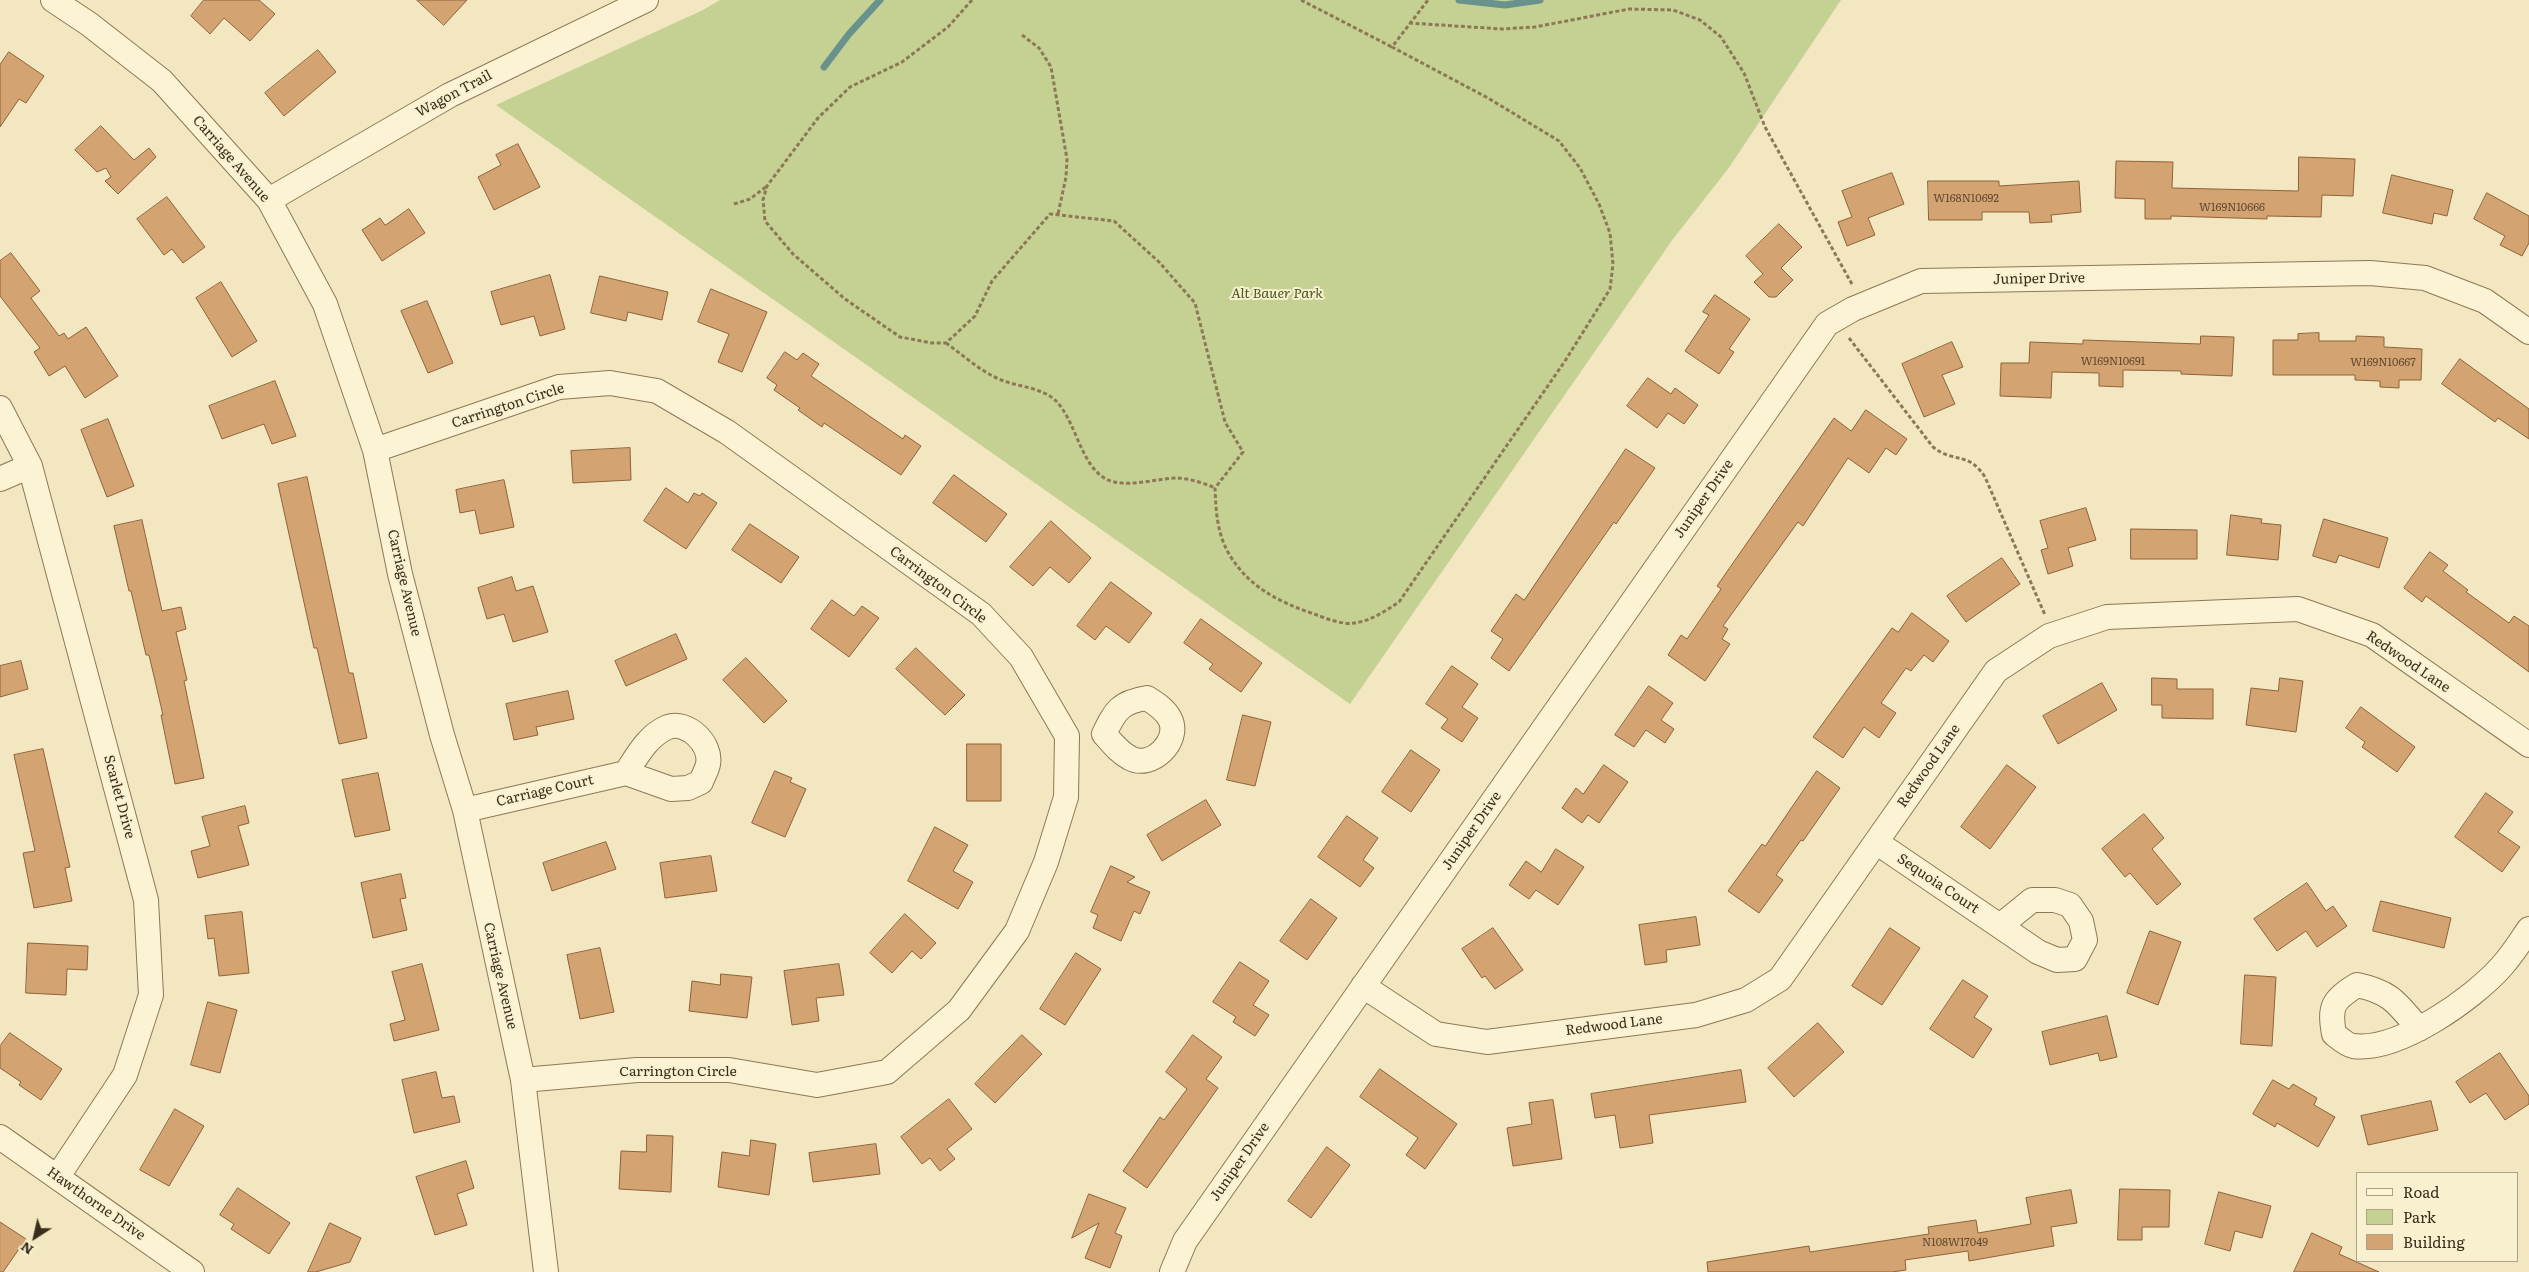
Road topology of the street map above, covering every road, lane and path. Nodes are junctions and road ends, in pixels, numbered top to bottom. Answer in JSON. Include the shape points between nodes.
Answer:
{"nodes":[{"id":1,"x":53,"y":0,"type":"edge"},
{"id":2,"x":646,"y":0,"type":"edge"},
{"id":3,"x":972,"y":0,"type":"edge"},
{"id":4,"x":1301,"y":0,"type":"edge"},
{"id":5,"x":1428,"y":0,"type":"edge"},
{"id":6,"x":1409,"y":23,"type":"junction"},
{"id":7,"x":1022,"y":35,"type":"dead end"},
{"id":8,"x":1392,"y":47,"type":"junction"},
{"id":9,"x":767,"y":186,"type":"junction"},
{"id":10,"x":269,"y":200,"type":"junction"},
{"id":11,"x":734,"y":204,"type":"dead end"},
{"id":12,"x":1058,"y":214,"type":"junction"},
{"id":13,"x":1856,"y":290,"type":"dead end"},
{"id":14,"x":2529,"y":332,"type":"edge"},
{"id":15,"x":1849,"y":338,"type":"dead end"},
{"id":16,"x":946,"y":342,"type":"junction"},
{"id":17,"x":0,"y":408,"type":"edge"},
{"id":18,"x":374,"y":450,"type":"junction"},
{"id":19,"x":30,"y":466,"type":"junction"},
{"id":20,"x":0,"y":479,"type":"edge"},
{"id":21,"x":1215,"y":488,"type":"junction"},
{"id":22,"x":2054,"y":634,"type":"junction"},
{"id":23,"x":1104,"y":734,"type":"dead end"},
{"id":24,"x":1066,"y":736,"type":"junction"},
{"id":25,"x":2529,"y":745,"type":"edge"},
{"id":26,"x":626,"y":773,"type":"dead end"},
{"id":27,"x":465,"y":810,"type":"junction"},
{"id":28,"x":1876,"y":842,"type":"junction"},
{"id":29,"x":2000,"y":926,"type":"dead end"},
{"id":30,"x":2529,"y":929,"type":"edge"},
{"id":31,"x":1363,"y":986,"type":"junction"},
{"id":32,"x":2419,"y":1029,"type":"dead end"},
{"id":33,"x":523,"y":1080,"type":"junction"},
{"id":34,"x":0,"y":1137,"type":"edge"},
{"id":35,"x":58,"y":1176,"type":"junction"},
{"id":36,"x":192,"y":1272,"type":"edge"},
{"id":37,"x":546,"y":1272,"type":"edge"},
{"id":38,"x":1172,"y":1272,"type":"edge"}],
"edges":[{"from":1,"to":10,"type":"street","name":"Carriage Avenue","via":[[90,24],[162,81]]},
{"from":2,"to":10,"type":"street","name":"Wagon Trail","via":[[450,95]]},
{"from":3,"to":9,"type":"path","via":[[948,28],[902,62],[850,87],[818,118]]},
{"from":4,"to":8,"type":"path"},
{"from":5,"to":6,"type":"path"},
{"from":6,"to":8,"type":"path"},
{"from":6,"to":13,"type":"path","via":[[1519,28],[1629,9],[1674,10],[1700,20],[1721,37],[1744,73],[1765,127]]},
{"from":7,"to":12,"type":"path","via":[[1039,48],[1051,67],[1067,159]]},
{"from":8,"to":21,"type":"path","via":[[1488,98],[1559,142],[1580,168],[1600,204],[1610,233],[1614,264],[1610,289],[1554,377],[1404,595],[1378,616],[1353,624],[1285,604],[1265,593],[1244,575],[1228,553],[1216,522]]},
{"from":9,"to":11,"type":"path","via":[[750,199]]},
{"from":9,"to":16,"type":"path","via":[[763,200],[765,221],[818,277],[900,337],[932,343]]},
{"from":10,"to":18,"type":"street","name":"Carriage Avenue","via":[[326,304]]},
{"from":12,"to":16,"type":"path","via":[[1050,214],[992,281],[975,316]]},
{"from":12,"to":21,"type":"path","via":[[1114,221],[1159,262],[1195,303],[1225,422],[1243,452]]},
{"from":14,"to":31,"type":"street","name":"Juniper Drive","via":[[2485,301],[2425,278],[2370,273],[1921,281],[1827,324]]},
{"from":15,"to":22,"type":"path","via":[[1933,448],[1943,455],[1967,459],[1977,465]]},
{"from":16,"to":21,"type":"path","via":[[998,379],[1046,392],[1064,410],[1086,459],[1106,479],[1126,483],[1179,478]]},
{"from":17,"to":19,"type":"street","name":"Scarlet Drive"},
{"from":18,"to":24,"type":"street","name":"Carrington Circle","via":[[559,386],[610,383],[657,391],[727,432],[981,614],[1021,657]]},
{"from":18,"to":27,"type":"street","name":"Carriage Avenue","via":[[400,574]]},
{"from":19,"to":20,"type":"street"},
{"from":19,"to":35,"type":"street","name":"Scarlet Drive","via":[[146,900],[151,995],[125,1075]]},
{"from":22,"to":25,"type":"street","name":"Redwood Lane","via":[[2107,617],[2298,609],[2372,635]]},
{"from":22,"to":28,"type":"street","name":"Redwood Lane","via":[[1996,671]]},
{"from":23,"to":24,"type":"street"},
{"from":24,"to":33,"type":"street","name":"Carrington Circle","via":[[1066,797],[1046,862],[1017,931],[959,1010],[887,1072],[817,1085],[729,1070],[636,1070]]},
{"from":26,"to":27,"type":"street","name":"Carriage Court"},
{"from":27,"to":33,"type":"street","name":"Carriage Avenue"},
{"from":28,"to":29,"type":"street","name":"Sequoia Court"},
{"from":28,"to":31,"type":"street","name":"Redwood Lane","via":[[1780,979],[1746,1000],[1696,1015],[1487,1042],[1436,1034]]},
{"from":30,"to":32,"type":"street","via":[[2502,967],[2462,1003]]},
{"from":31,"to":38,"type":"street","name":"Juniper Drive","via":[[1185,1241]]},
{"from":33,"to":37,"type":"street","name":"Carriage Avenue"},
{"from":34,"to":35,"type":"street","name":"Hawthorne Drive"},
{"from":35,"to":36,"type":"street","name":"Hawthorne Drive"}]}
